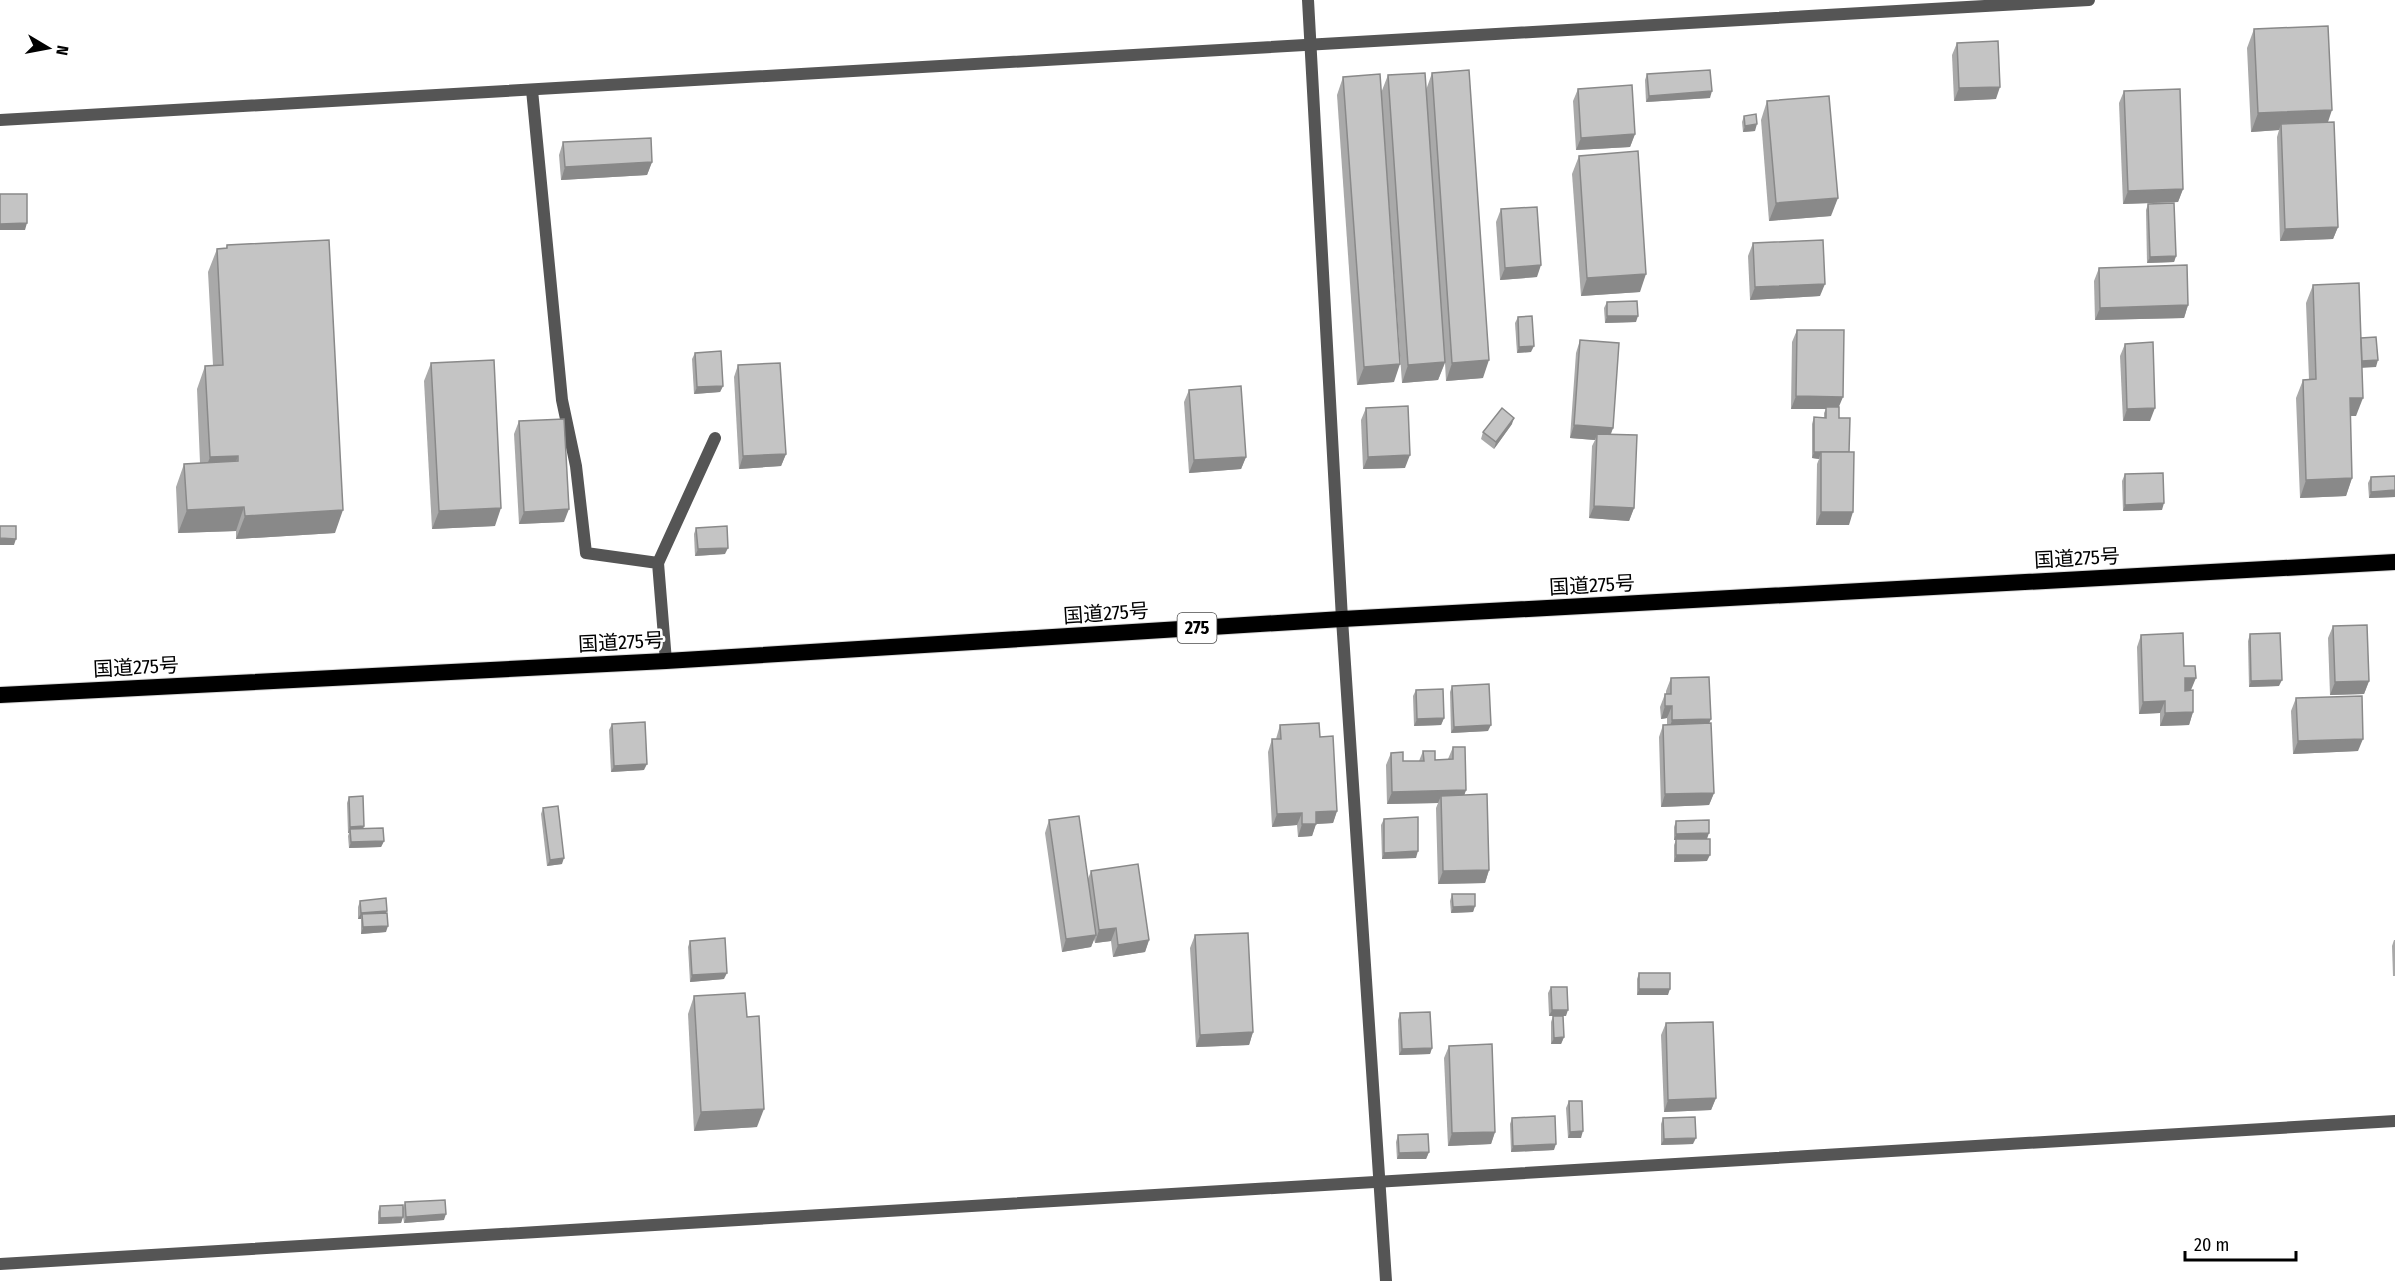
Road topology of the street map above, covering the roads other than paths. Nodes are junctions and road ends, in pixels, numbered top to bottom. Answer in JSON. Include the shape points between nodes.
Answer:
{"nodes":[{"id":1,"x":1308,"y":0,"type":"edge"},
{"id":2,"x":2089,"y":0,"type":"edge"},
{"id":3,"x":1310,"y":45,"type":"junction"},
{"id":4,"x":532,"y":90,"type":"junction"},
{"id":5,"x":0,"y":120,"type":"edge"},
{"id":6,"x":715,"y":438,"type":"dead end"},
{"id":7,"x":2395,"y":562,"type":"edge"},
{"id":8,"x":658,"y":563,"type":"junction"},
{"id":9,"x":1342,"y":619,"type":"junction"},
{"id":10,"x":666,"y":661,"type":"junction"},
{"id":11,"x":0,"y":695,"type":"edge"},
{"id":12,"x":2395,"y":1121,"type":"edge"},
{"id":13,"x":1381,"y":1180,"type":"junction"},
{"id":14,"x":0,"y":1264,"type":"edge"},
{"id":15,"x":1386,"y":1281,"type":"edge"}],
"edges":[{"from":1,"to":3,"type":"street"},
{"from":2,"to":3,"type":"street"},
{"from":3,"to":4,"type":"street"},
{"from":3,"to":9,"type":"street"},
{"from":4,"to":5,"type":"street"},
{"from":4,"to":8,"type":"street","via":[[562,400],[576,466],[586,553]]},
{"from":6,"to":8,"type":"street"},
{"from":7,"to":9,"type":"highway","name":"国道275号","number":"275"},
{"from":8,"to":10,"type":"street"},
{"from":9,"to":10,"type":"highway","name":"国道275号","number":"275"},
{"from":9,"to":13,"type":"street"},
{"from":10,"to":11,"type":"highway","name":"国道275号","number":"275"},
{"from":12,"to":13,"type":"street"},
{"from":13,"to":14,"type":"street"},
{"from":13,"to":15,"type":"street"}]}
